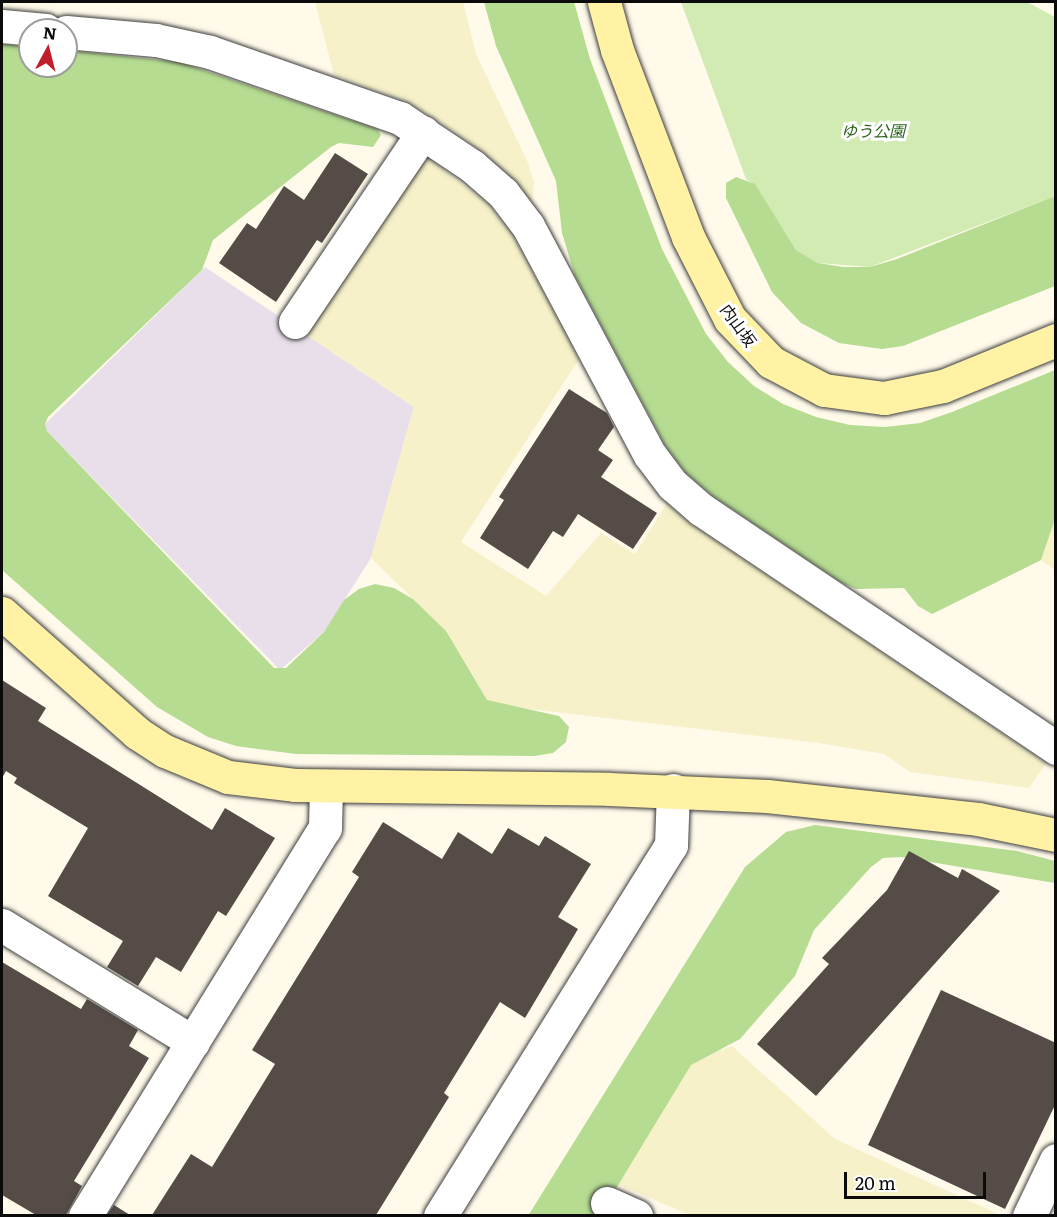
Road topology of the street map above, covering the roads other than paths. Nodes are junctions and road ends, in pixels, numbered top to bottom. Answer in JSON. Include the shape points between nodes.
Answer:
{"nodes":[{"id":1,"x":604,"y":2,"type":"edge"},
{"id":2,"x":2,"y":26,"type":"edge"},
{"id":3,"x":18,"y":27,"type":"edge"},
{"id":4,"x":78,"y":33,"type":"edge"},
{"id":5,"x":423,"y":132,"type":"junction"},
{"id":6,"x":296,"y":322,"type":"dead end"},
{"id":7,"x":1056,"y":340,"type":"edge"},
{"id":8,"x":2,"y":613,"type":"edge"},
{"id":9,"x":1056,"y":748,"type":"edge"},
{"id":10,"x":326,"y":786,"type":"junction"},
{"id":11,"x":673,"y":790,"type":"junction"},
{"id":12,"x":1056,"y":835,"type":"edge"},
{"id":13,"x":2,"y":925,"type":"edge"},
{"id":14,"x":193,"y":1042,"type":"junction"},
{"id":15,"x":1056,"y":1160,"type":"edge"},
{"id":16,"x":85,"y":1215,"type":"edge"},
{"id":17,"x":440,"y":1215,"type":"edge"},
{"id":18,"x":1029,"y":1215,"type":"edge"}],
"edges":[{"from":1,"to":7,"type":"street","name":"内山坂","via":[[617,50],[688,237],[730,319],[771,362],[824,390],[884,398],[943,386]]},
{"from":2,"to":3,"type":"street"},
{"from":4,"to":5,"type":"street","via":[[156,40],[210,52],[374,108]]},
{"from":5,"to":6,"type":"street"},
{"from":5,"to":9,"type":"street","via":[[503,193],[528,226],[650,454],[673,485],[702,510]]},
{"from":8,"to":10,"type":"street","via":[[137,732],[165,751],[228,777]]},
{"from":10,"to":11,"type":"street"},
{"from":10,"to":14,"type":"street","via":[[325,828]]},
{"from":11,"to":12,"type":"street","via":[[846,803],[978,819]]},
{"from":11,"to":17,"type":"street","via":[[671,845]]},
{"from":13,"to":14,"type":"street"},
{"from":14,"to":16,"type":"street"},
{"from":15,"to":18,"type":"street"}]}
